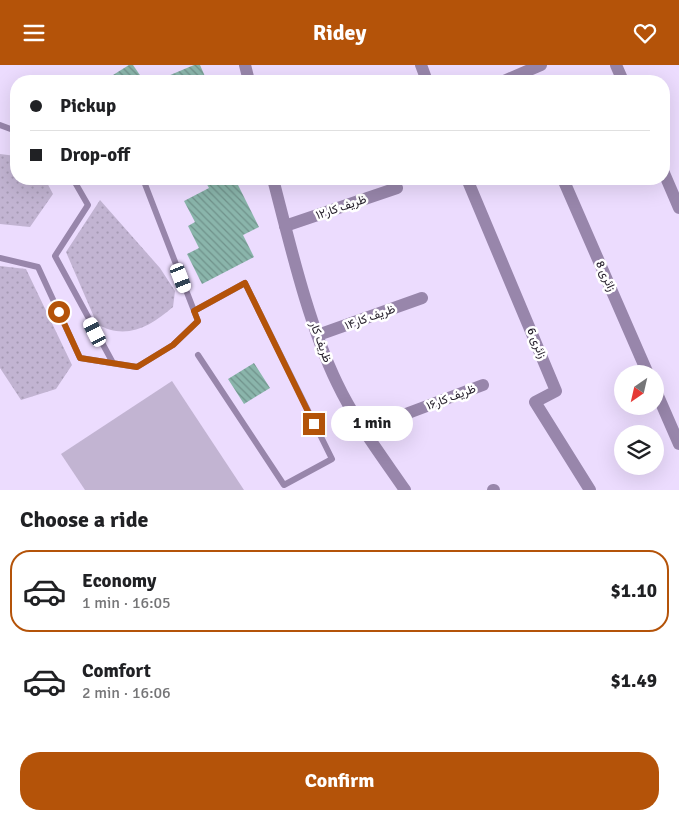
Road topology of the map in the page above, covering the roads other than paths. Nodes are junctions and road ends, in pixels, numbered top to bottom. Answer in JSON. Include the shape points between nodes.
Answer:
{"nodes":[{"id":1,"x":541,"y":65,"type":"edge"},
{"id":2,"x":517,"y":74,"type":"edge"},
{"id":3,"x":76,"y":185,"type":"edge"},
{"id":4,"x":145,"y":185,"type":"edge"},
{"id":5,"x":275,"y":185,"type":"edge"},
{"id":6,"x":470,"y":185,"type":"edge"},
{"id":7,"x":566,"y":185,"type":"edge"},
{"id":8,"x":669,"y":185,"type":"edge"},
{"id":9,"x":397,"y":188,"type":"dead end"},
{"id":10,"x":679,"y":208,"type":"edge"},
{"id":11,"x":285,"y":226,"type":"junction"},
{"id":12,"x":0,"y":257,"type":"edge"},
{"id":13,"x":422,"y":298,"type":"dead end"},
{"id":14,"x":194,"y":311,"type":"junction"},
{"id":15,"x":318,"y":335,"type":"junction"},
{"id":16,"x":198,"y":355,"type":"dead end"},
{"id":17,"x":113,"y":363,"type":"junction"},
{"id":18,"x":644,"y":365,"type":"edge"},
{"id":19,"x":483,"y":385,"type":"dead end"},
{"id":20,"x":664,"y":410,"type":"edge"},
{"id":21,"x":363,"y":430,"type":"junction"},
{"id":22,"x":679,"y":444,"type":"edge"},
{"id":23,"x":404,"y":490,"type":"edge"},
{"id":24,"x":590,"y":490,"type":"edge"}],
"edges":[{"from":1,"to":2,"type":"street"},
{"from":3,"to":17,"type":"lane","via":[[88,205],[55,255]]},
{"from":4,"to":14,"type":"lane"},
{"from":5,"to":11,"type":"street","name":"ظریف کار"},
{"from":6,"to":24,"type":"street","name":"6 زائری","via":[[556,391],[535,402]]},
{"from":7,"to":18,"type":"street","name":"8 زائری"},
{"from":8,"to":10,"type":"street"},
{"from":9,"to":11,"type":"street","name":"ظریف کار۱۲"},
{"from":11,"to":15,"type":"street","name":"ظریف کار"},
{"from":12,"to":17,"type":"lane","via":[[38,267],[80,358]]},
{"from":13,"to":15,"type":"street","name":"ظریف کار۱۴"},
{"from":14,"to":16,"type":"lane","via":[[245,283],[332,459],[284,485]]},
{"from":14,"to":17,"type":"lane","via":[[198,321],[173,345],[137,367]]},
{"from":15,"to":21,"type":"street","name":"ظریف کار","via":[[337,383]]},
{"from":19,"to":21,"type":"street","name":"ظریف کار۱۶"},
{"from":20,"to":22,"type":"street"},
{"from":21,"to":23,"type":"street","name":"ظریف کار"}]}
